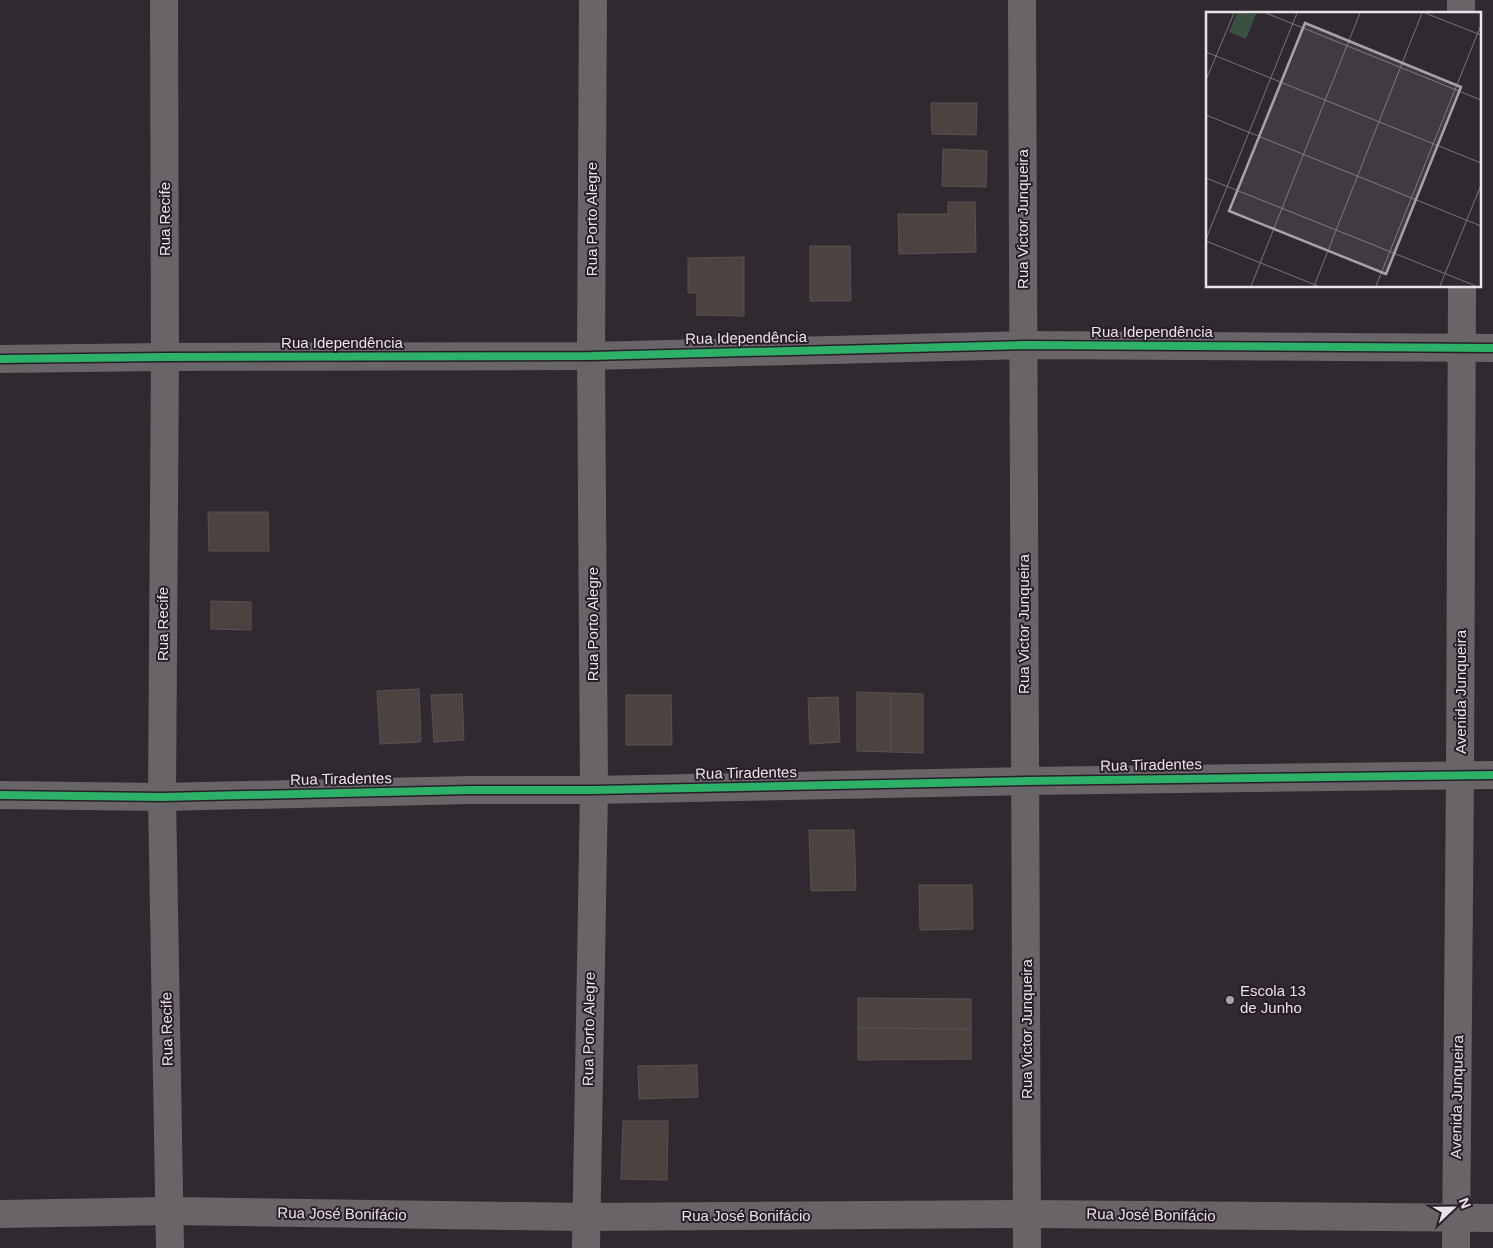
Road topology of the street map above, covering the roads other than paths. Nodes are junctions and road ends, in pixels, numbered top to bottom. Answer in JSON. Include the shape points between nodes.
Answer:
{"nodes":[{"id":1,"x":164,"y":0,"type":"edge"},
{"id":2,"x":593,"y":0,"type":"edge"},
{"id":3,"x":1022,"y":0,"type":"edge"},
{"id":4,"x":1462,"y":288,"type":"edge"},
{"id":5,"x":1024,"y":345,"type":"junction"},
{"id":6,"x":1462,"y":348,"type":"junction"},
{"id":7,"x":1493,"y":348,"type":"edge"},
{"id":8,"x":591,"y":356,"type":"junction"},
{"id":9,"x":165,"y":357,"type":"junction"},
{"id":10,"x":0,"y":359,"type":"edge"},
{"id":11,"x":1460,"y":775,"type":"junction"},
{"id":12,"x":1493,"y":775,"type":"edge"},
{"id":13,"x":1025,"y":781,"type":"junction"},
{"id":14,"x":594,"y":790,"type":"junction"},
{"id":15,"x":0,"y":795,"type":"edge"},
{"id":16,"x":162,"y":797,"type":"junction"},
{"id":17,"x":170,"y":1211,"type":"junction"},
{"id":18,"x":0,"y":1214,"type":"edge"},
{"id":19,"x":1028,"y":1214,"type":"junction"},
{"id":20,"x":586,"y":1217,"type":"junction"},
{"id":21,"x":1456,"y":1218,"type":"junction"},
{"id":22,"x":1493,"y":1218,"type":"edge"},
{"id":23,"x":170,"y":1248,"type":"edge"},
{"id":24,"x":586,"y":1248,"type":"edge"},
{"id":25,"x":1028,"y":1248,"type":"edge"},
{"id":26,"x":1456,"y":1248,"type":"edge"}],
"edges":[{"from":1,"to":9,"type":"street","name":"Rua Recife"},
{"from":2,"to":8,"type":"street","name":"Rua Porto Alegre"},
{"from":3,"to":5,"type":"street","name":"Rua Victor Junqueira"},
{"from":4,"to":6,"type":"street","name":"Avenida Junqueira"},
{"from":5,"to":6,"type":"street","name":"Rua Idependência"},
{"from":5,"to":8,"type":"street","name":"Rua Idependência"},
{"from":5,"to":13,"type":"street","name":"Rua Victor Junqueira"},
{"from":6,"to":7,"type":"street","name":"Rua Idependência"},
{"from":6,"to":11,"type":"street","name":"Avenida Junqueira"},
{"from":8,"to":9,"type":"street","name":"Rua Idependência"},
{"from":8,"to":14,"type":"street","name":"Rua Porto Alegre"},
{"from":9,"to":10,"type":"street","name":"Rua Idependência"},
{"from":9,"to":16,"type":"street","name":"Rua Recife"},
{"from":11,"to":12,"type":"street","name":"Rua Tiradentes"},
{"from":11,"to":13,"type":"street","name":"Rua Tiradentes"},
{"from":11,"to":21,"type":"street","name":"Avenida Junqueira"},
{"from":13,"to":14,"type":"street","name":"Rua Tiradentes"},
{"from":13,"to":19,"type":"street","name":"Rua Victor Junqueira"},
{"from":14,"to":16,"type":"street","name":"Rua Tiradentes"},
{"from":14,"to":20,"type":"street","name":"Rua Porto Alegre"},
{"from":15,"to":16,"type":"street","name":"Rua Tiradentes"},
{"from":16,"to":17,"type":"street","name":"Rua Recife"},
{"from":17,"to":18,"type":"street","name":"Rua José Bonifácio"},
{"from":17,"to":20,"type":"street","name":"Rua José Bonifácio"},
{"from":17,"to":23,"type":"street","name":"Rua Recife"},
{"from":19,"to":20,"type":"street","name":"Rua José Bonifácio"},
{"from":19,"to":21,"type":"street","name":"Rua José Bonifácio"},
{"from":19,"to":25,"type":"street","name":"Rua Victor Junqueira"},
{"from":20,"to":24,"type":"street","name":"Rua Porto Alegre"},
{"from":21,"to":22,"type":"street","name":"Rua José Bonifácio"},
{"from":21,"to":26,"type":"street","name":"Avenida Junqueira"}]}
